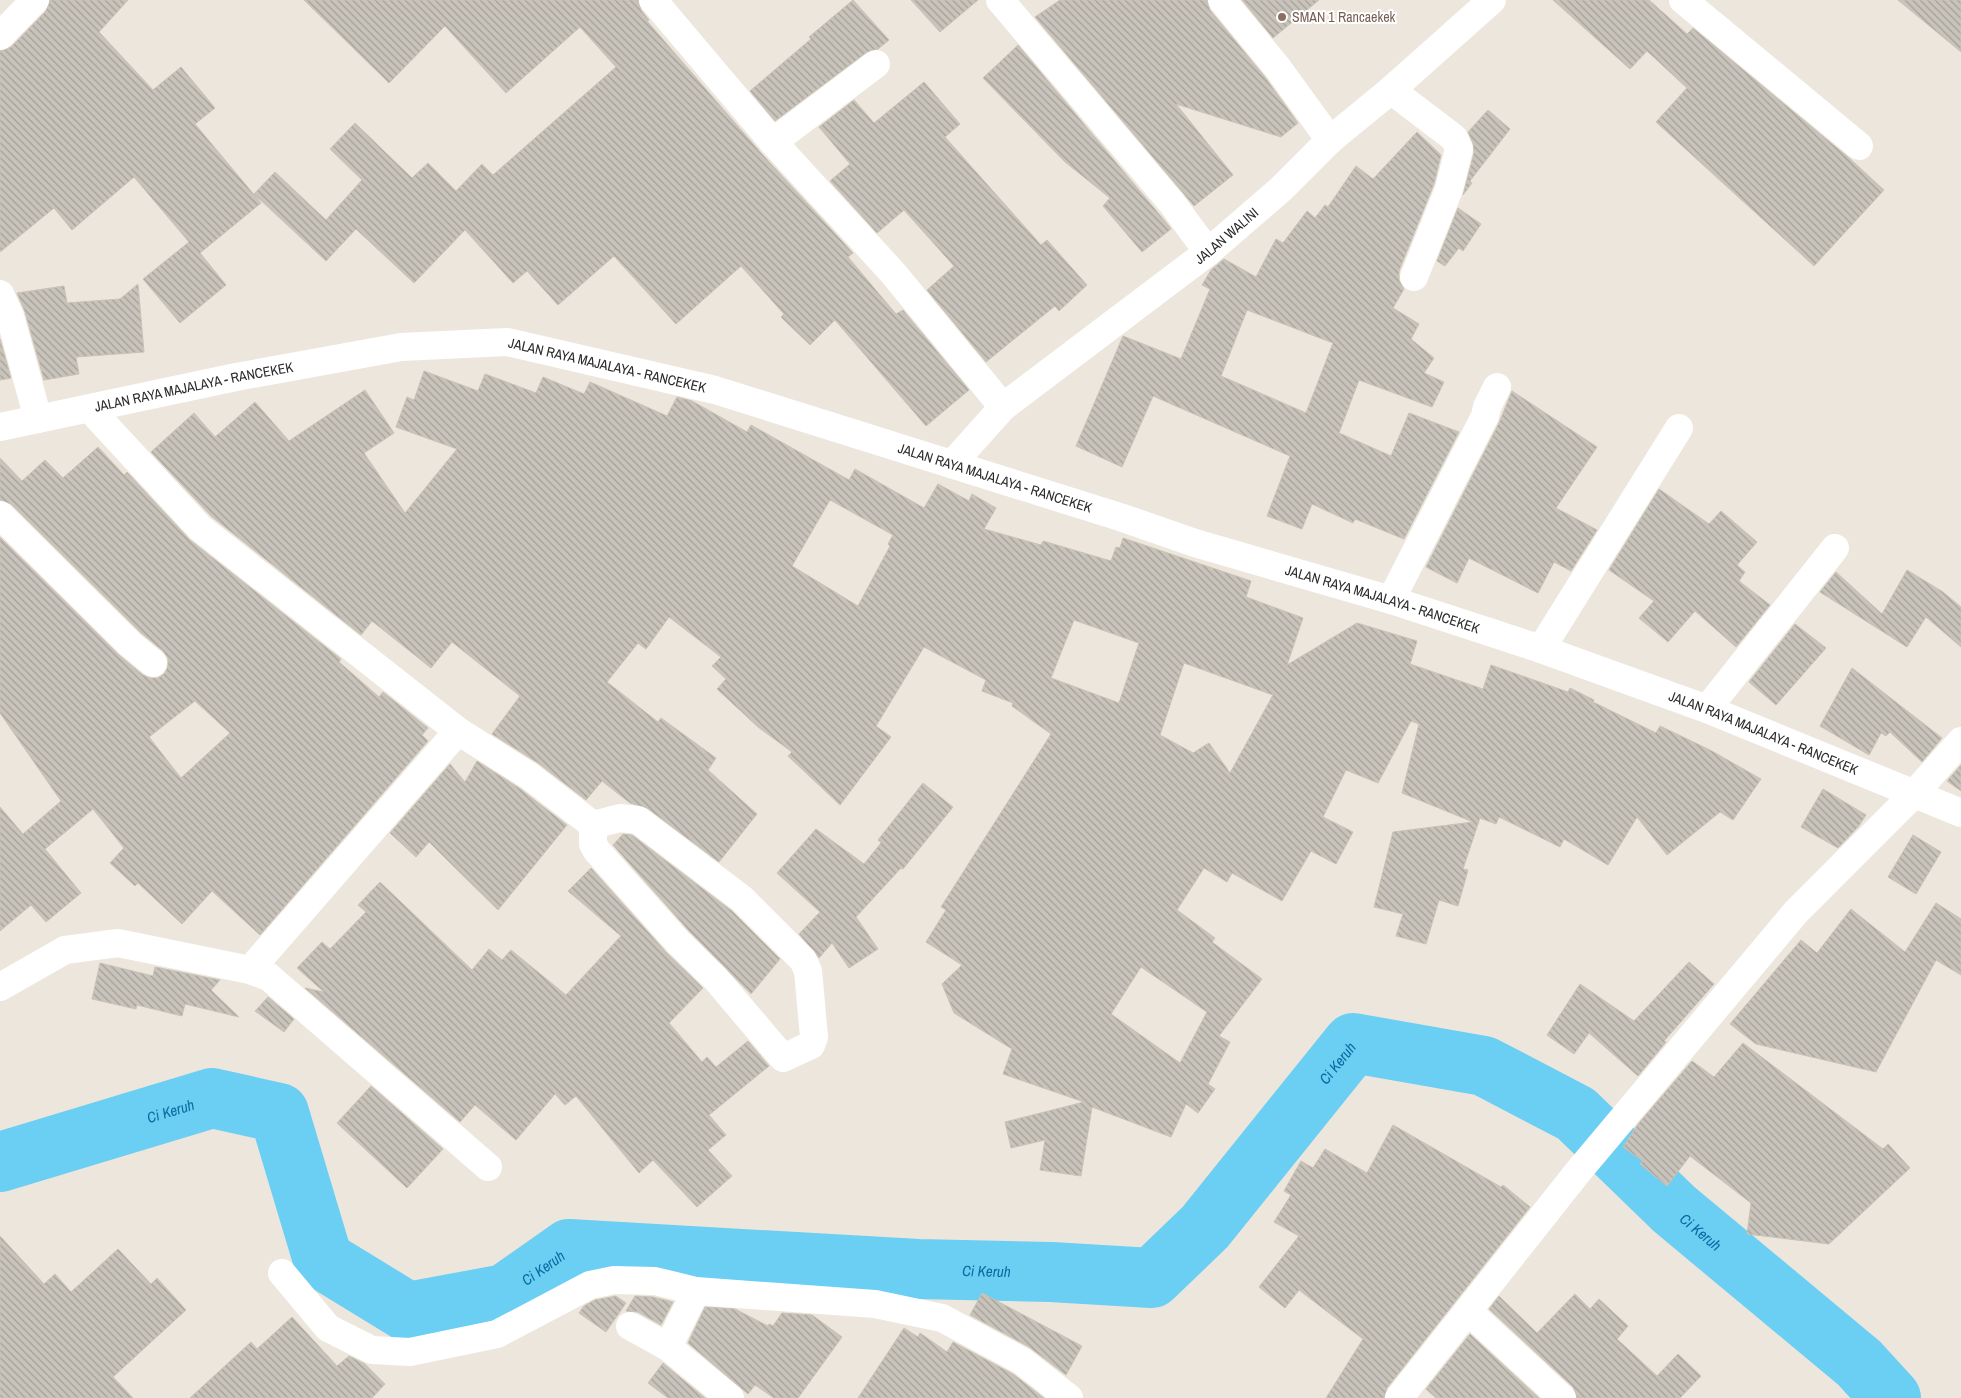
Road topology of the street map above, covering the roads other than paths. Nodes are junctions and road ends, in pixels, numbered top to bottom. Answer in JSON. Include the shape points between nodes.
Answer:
{"nodes":[{"id":1,"x":35,"y":0,"type":"edge"},
{"id":2,"x":653,"y":0,"type":"edge"},
{"id":3,"x":1000,"y":0,"type":"edge"},
{"id":4,"x":1222,"y":0,"type":"edge"},
{"id":5,"x":1492,"y":0,"type":"edge"},
{"id":6,"x":1683,"y":0,"type":"edge"},
{"id":7,"x":0,"y":36,"type":"edge"},
{"id":8,"x":876,"y":64,"type":"dead end"},
{"id":9,"x":1391,"y":90,"type":"junction"},
{"id":10,"x":1330,"y":140,"type":"junction"},
{"id":11,"x":773,"y":142,"type":"junction"},
{"id":12,"x":1859,"y":146,"type":"dead end"},
{"id":13,"x":1208,"y":252,"type":"junction"},
{"id":14,"x":1414,"y":277,"type":"dead end"},
{"id":15,"x":0,"y":294,"type":"edge"},
{"id":16,"x":1497,"y":387,"type":"dead end"},
{"id":17,"x":1003,"y":407,"type":"junction"},
{"id":18,"x":90,"y":409,"type":"junction"},
{"id":19,"x":38,"y":420,"type":"junction"},
{"id":20,"x":0,"y":427,"type":"edge"},
{"id":21,"x":1679,"y":428,"type":"dead end"},
{"id":22,"x":952,"y":464,"type":"junction"},
{"id":23,"x":0,"y":516,"type":"edge"},
{"id":24,"x":1835,"y":548,"type":"dead end"},
{"id":25,"x":1391,"y":600,"type":"junction"},
{"id":26,"x":1541,"y":649,"type":"junction"},
{"id":27,"x":152,"y":662,"type":"dead end"},
{"id":28,"x":1707,"y":710,"type":"junction"},
{"id":29,"x":458,"y":731,"type":"junction"},
{"id":30,"x":1961,"y":742,"type":"edge"},
{"id":31,"x":1914,"y":794,"type":"junction"},
{"id":32,"x":1961,"y":813,"type":"edge"},
{"id":33,"x":593,"y":825,"type":"junction"},
{"id":34,"x":250,"y":970,"type":"junction"},
{"id":35,"x":0,"y":987,"type":"edge"},
{"id":36,"x":488,"y":1167,"type":"dead end"},
{"id":37,"x":282,"y":1273,"type":"dead end"},
{"id":38,"x":696,"y":1291,"type":"junction"},
{"id":39,"x":1468,"y":1311,"type":"junction"},
{"id":40,"x":630,"y":1326,"type":"dead end"},
{"id":41,"x":668,"y":1347,"type":"junction"},
{"id":42,"x":730,"y":1398,"type":"edge"},
{"id":43,"x":1069,"y":1398,"type":"edge"},
{"id":44,"x":1399,"y":1398,"type":"edge"},
{"id":45,"x":1562,"y":1398,"type":"edge"}],
"edges":[{"from":1,"to":7,"type":"street"},
{"from":2,"to":11,"type":"street"},
{"from":3,"to":13,"type":"street","via":[[1171,202]]},
{"from":4,"to":10,"type":"street","via":[[1278,66]]},
{"from":5,"to":9,"type":"street","name":"JALAN WALINI"},
{"from":6,"to":12,"type":"street"},
{"from":8,"to":11,"type":"street"},
{"from":9,"to":10,"type":"street","name":"JALAN WALINI"},
{"from":9,"to":14,"type":"street","via":[[1454,138],[1458,149],[1449,189]]},
{"from":10,"to":13,"type":"street","name":"JALAN WALINI","via":[[1281,189]]},
{"from":11,"to":17,"type":"street","via":[[893,273]]},
{"from":13,"to":17,"type":"street","name":"JALAN WALINI"},
{"from":15,"to":19,"type":"street","via":[[10,316]]},
{"from":16,"to":25,"type":"street"},
{"from":17,"to":22,"type":"street","name":"JALAN WALINI"},
{"from":18,"to":19,"type":"street","name":"JALAN RAYA MAJALAYA - RANCEKEK"},
{"from":18,"to":22,"type":"street","name":"JALAN RAYA MAJALAYA - RANCEKEK","via":[[401,347],[507,342],[715,390]]},
{"from":18,"to":29,"type":"street","via":[[200,528]]},
{"from":19,"to":20,"type":"street","name":"JALAN RAYA MAJALAYA - RANCEKEK"},
{"from":21,"to":26,"type":"street"},
{"from":22,"to":25,"type":"street","name":"JALAN RAYA MAJALAYA - RANCEKEK","via":[[1195,544]]},
{"from":23,"to":27,"type":"street"},
{"from":24,"to":28,"type":"street"},
{"from":25,"to":26,"type":"street","name":"JALAN RAYA MAJALAYA - RANCEKEK"},
{"from":26,"to":28,"type":"street","name":"JALAN RAYA MAJALAYA - RANCEKEK"},
{"from":28,"to":31,"type":"street","name":"JALAN RAYA MAJALAYA - RANCEKEK"},
{"from":29,"to":33,"type":"street","via":[[528,775]]},
{"from":29,"to":34,"type":"street"},
{"from":30,"to":31,"type":"street"},
{"from":31,"to":32,"type":"street","name":"JALAN RAYA MAJALAYA - RANCEKEK"},
{"from":31,"to":39,"type":"street","via":[[1796,912],[1577,1173]]},
{"from":33,"to":33,"type":"street","via":[[593,844],[597,851],[678,942],[716,979],[783,1058],[811,1045],[814,1037],[808,971],[803,960],[749,905],[638,820],[620,818]]},
{"from":34,"to":35,"type":"street","via":[[118,943],[65,950]]},
{"from":34,"to":36,"type":"street","via":[[269,977]]},
{"from":37,"to":38,"type":"street","via":[[328,1328],[372,1350],[410,1352],[497,1334],[590,1285],[614,1280],[655,1281]]},
{"from":38,"to":41,"type":"street"},
{"from":38,"to":43,"type":"street","via":[[875,1304],[942,1318],[1022,1362]]},
{"from":39,"to":44,"type":"street"},
{"from":39,"to":45,"type":"street"},
{"from":40,"to":41,"type":"street"},
{"from":41,"to":42,"type":"street"}]}
